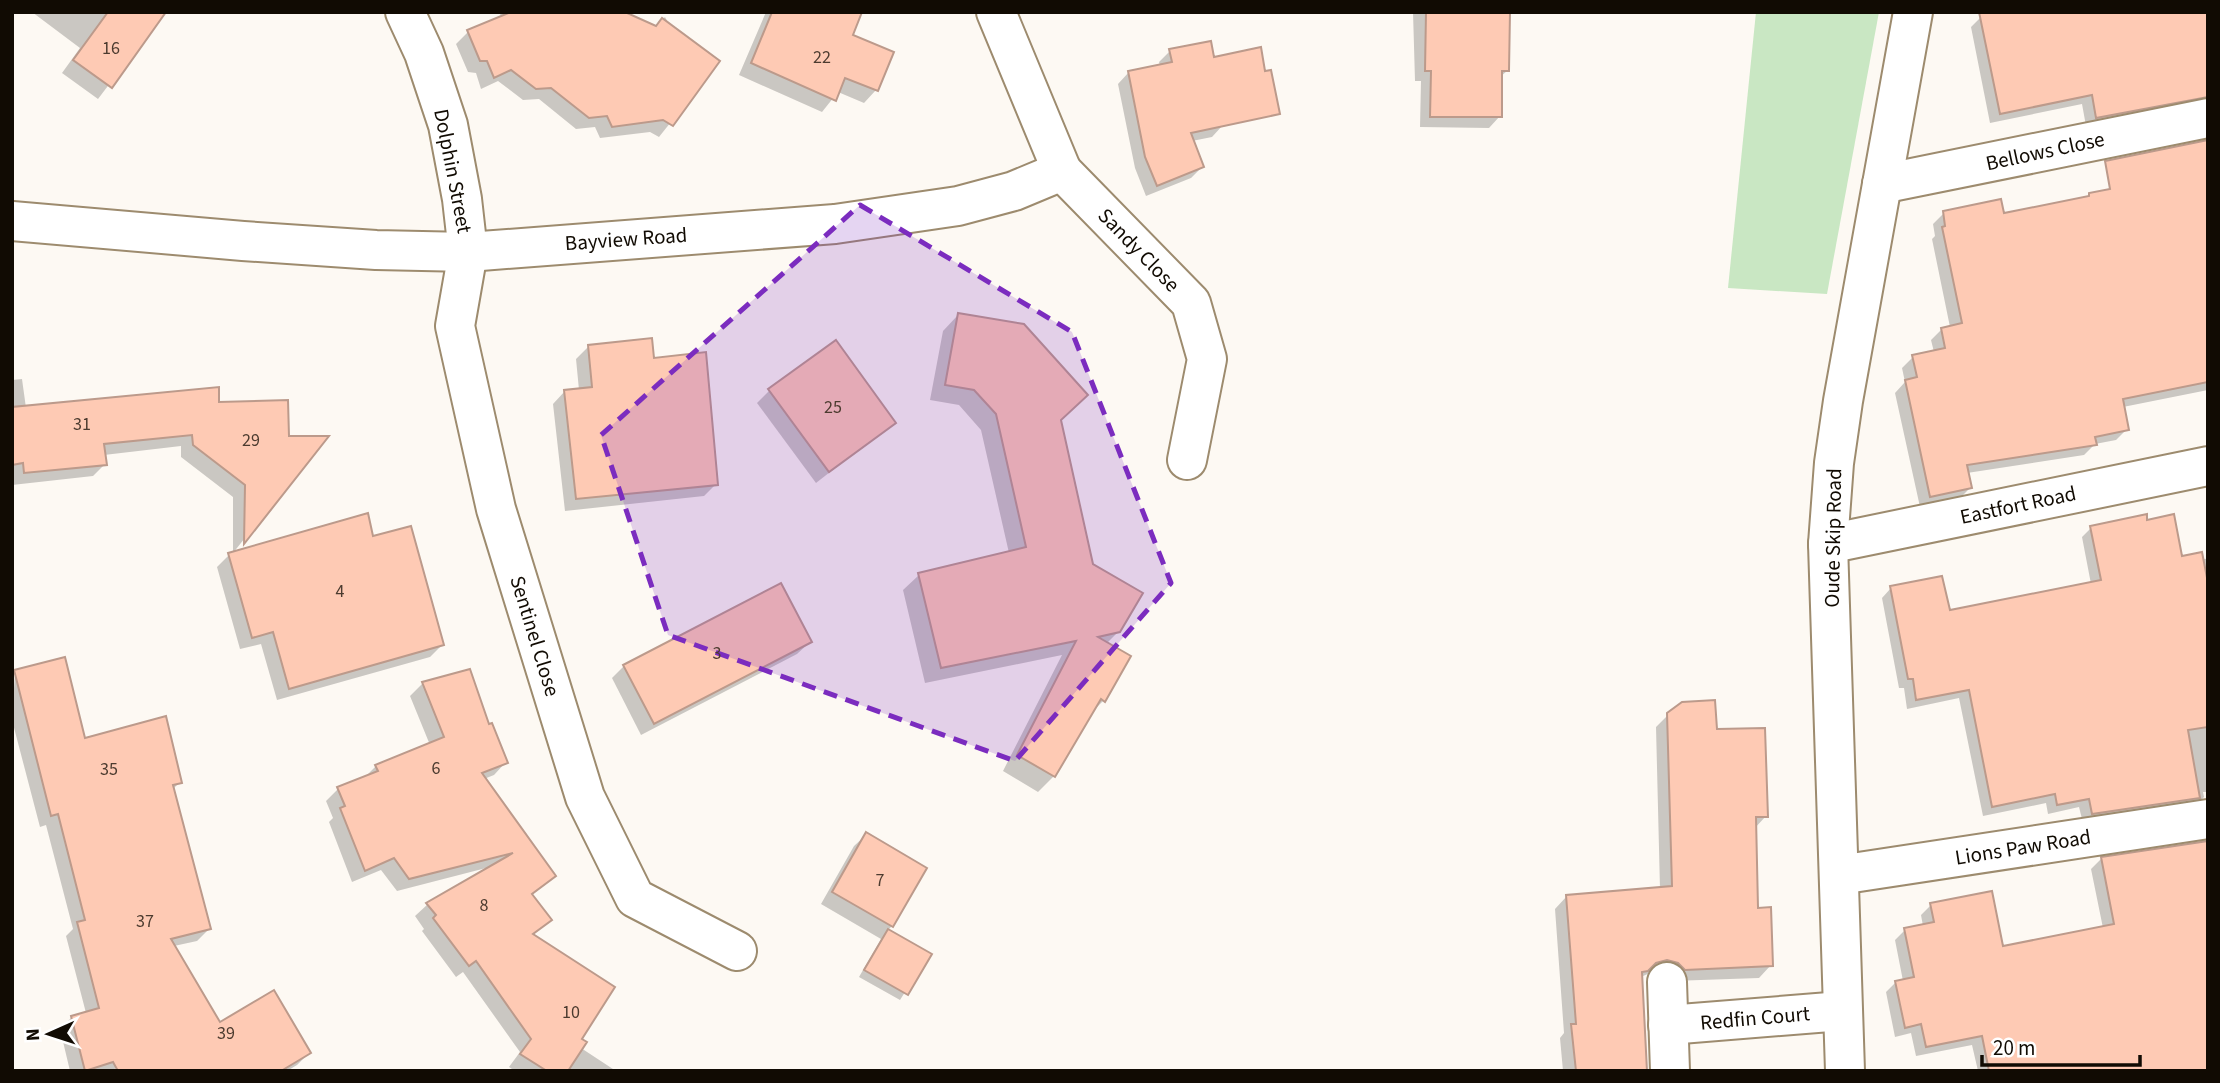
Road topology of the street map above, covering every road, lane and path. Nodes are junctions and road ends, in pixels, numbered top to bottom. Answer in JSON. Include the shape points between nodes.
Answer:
{"nodes":[{"id":1,"x":405,"y":12,"type":"edge"},
{"id":2,"x":996,"y":12,"type":"edge"},
{"id":3,"x":1913,"y":12,"type":"edge"},
{"id":4,"x":2208,"y":118,"type":"edge"},
{"id":5,"x":1062,"y":171,"type":"junction"},
{"id":6,"x":1882,"y":184,"type":"junction"},
{"id":7,"x":12,"y":221,"type":"edge"},
{"id":8,"x":468,"y":252,"type":"junction"},
{"id":9,"x":1187,"y":460,"type":"dead end"},
{"id":10,"x":2208,"y":467,"type":"edge"},
{"id":11,"x":1828,"y":544,"type":"junction"},
{"id":12,"x":2208,"y":819,"type":"edge"},
{"id":13,"x":1839,"y":875,"type":"junction"},
{"id":14,"x":737,"y":951,"type":"dead end"},
{"id":15,"x":1667,"y":982,"type":"dead end"},
{"id":16,"x":1842,"y":1011,"type":"junction"},
{"id":17,"x":1668,"y":1025,"type":"junction"},
{"id":18,"x":1670,"y":1071,"type":"edge"},
{"id":19,"x":1845,"y":1071,"type":"edge"}],
"edges":[{"from":1,"to":8,"type":"street","name":"Dolphin Street","via":[[448,125]]},
{"from":2,"to":5,"type":"street"},
{"from":3,"to":6,"type":"street","name":"Oude Skip Road"},
{"from":4,"to":6,"type":"street","name":"Bellows Close"},
{"from":5,"to":8,"type":"street","name":"Bayview Road","via":[[1014,191],[958,206],[835,224]]},
{"from":5,"to":9,"type":"street","name":"Sandy Close","via":[[1191,303],[1208,359]]},
{"from":6,"to":11,"type":"street","name":"Oude Skip Road","via":[[1839,426]]},
{"from":7,"to":8,"type":"street","name":"Bayview Road","via":[[283,244]]},
{"from":8,"to":14,"type":"street","name":"Sentinel Close","via":[[455,327],[496,509],[585,797],[635,898]]},
{"from":10,"to":11,"type":"street","name":"Eastfort Road"},
{"from":11,"to":13,"type":"street","name":"Oude Skip Road"},
{"from":12,"to":13,"type":"street","name":"Lions Paw Road"},
{"from":13,"to":16,"type":"street","name":"Oude Skip Road"},
{"from":15,"to":17,"type":"street"},
{"from":16,"to":17,"type":"street","name":"Redfin Court"},
{"from":16,"to":19,"type":"street","name":"Oude Skip Road"},
{"from":17,"to":18,"type":"street"}]}
